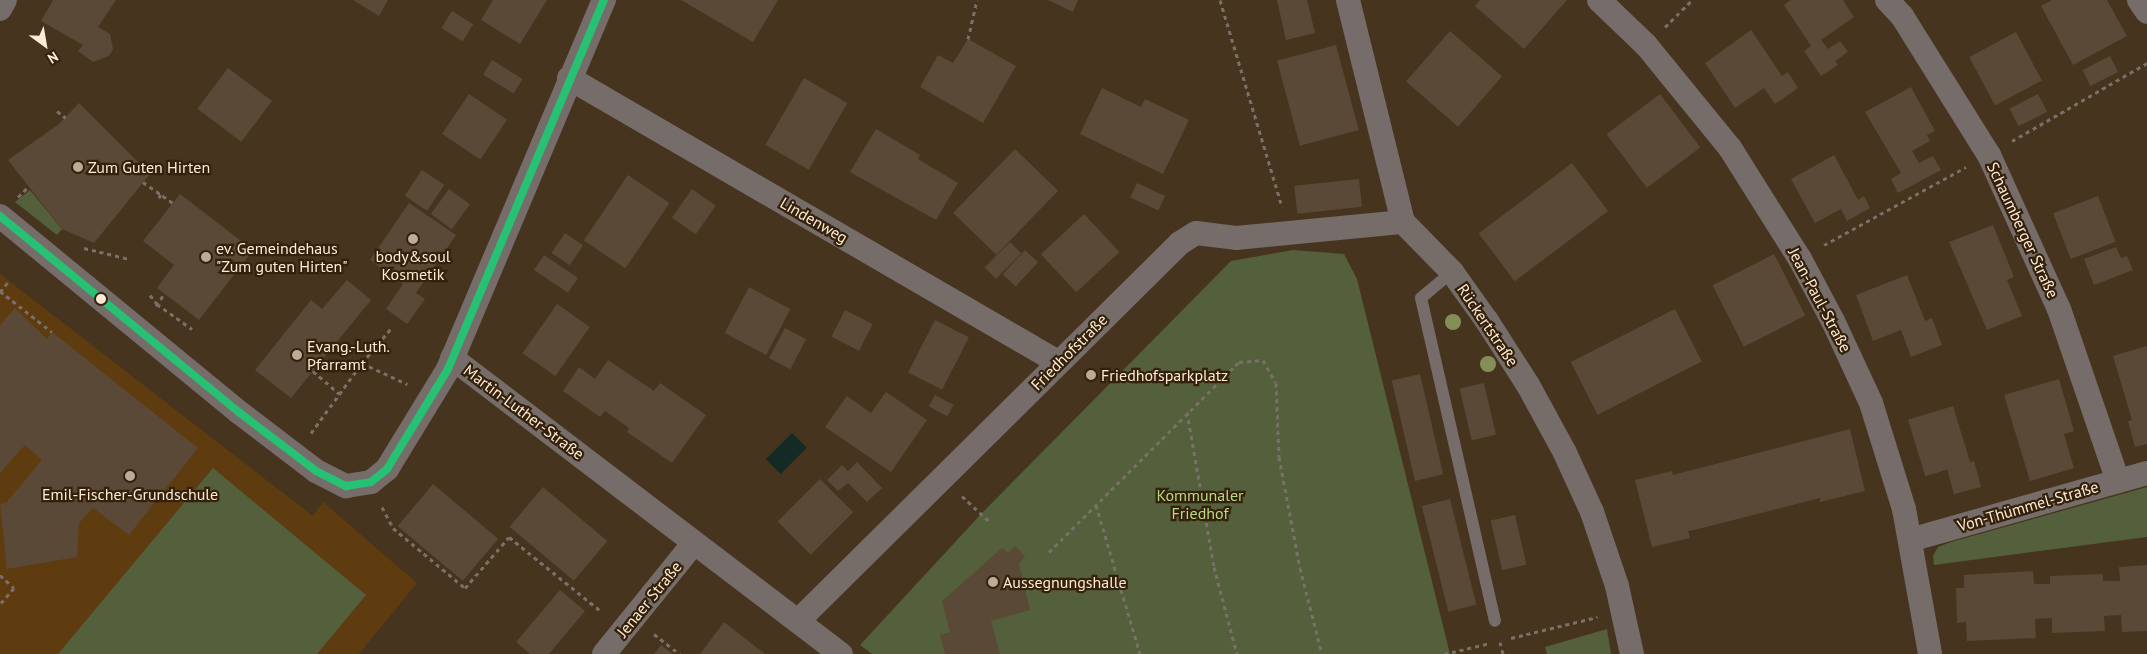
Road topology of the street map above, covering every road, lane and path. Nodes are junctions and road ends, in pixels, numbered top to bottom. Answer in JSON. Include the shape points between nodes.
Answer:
{"nodes":[{"id":1,"x":5,"y":0,"type":"edge"},
{"id":2,"x":604,"y":0,"type":"edge"},
{"id":3,"x":977,"y":0,"type":"edge"},
{"id":4,"x":1220,"y":0,"type":"edge"},
{"id":5,"x":1348,"y":0,"type":"edge"},
{"id":6,"x":1599,"y":0,"type":"edge"},
{"id":7,"x":1692,"y":0,"type":"edge"},
{"id":8,"x":1887,"y":0,"type":"edge"},
{"id":9,"x":2139,"y":0,"type":"edge"},
{"id":10,"x":0,"y":9,"type":"edge"},
{"id":11,"x":2147,"y":12,"type":"edge"},
{"id":12,"x":968,"y":38,"type":"dead end"},
{"id":13,"x":1646,"y":45,"type":"junction"},
{"id":14,"x":569,"y":78,"type":"junction"},
{"id":15,"x":57,"y":111,"type":"dead end"},
{"id":16,"x":66,"y":118,"type":"dead end"},
{"id":17,"x":144,"y":182,"type":"dead end"},
{"id":18,"x":28,"y":187,"type":"dead end"},
{"id":19,"x":21,"y":194,"type":"dead end"},
{"id":20,"x":162,"y":194,"type":"junction"},
{"id":21,"x":159,"y":198,"type":"dead end"},
{"id":22,"x":173,"y":202,"type":"dead end"},
{"id":23,"x":0,"y":216,"type":"edge"},
{"id":24,"x":1402,"y":222,"type":"junction"},
{"id":25,"x":1290,"y":234,"type":"junction"},
{"id":26,"x":1452,"y":272,"type":"junction"},
{"id":27,"x":9,"y":281,"type":"dead end"},
{"id":28,"x":0,"y":292,"type":"edge"},
{"id":29,"x":164,"y":294,"type":"dead end"},
{"id":30,"x":150,"y":295,"type":"dead end"},
{"id":31,"x":156,"y":306,"type":"junction"},
{"id":32,"x":393,"y":326,"type":"dead end"},
{"id":33,"x":192,"y":329,"type":"dead end"},
{"id":34,"x":52,"y":332,"type":"dead end"},
{"id":35,"x":452,"y":358,"type":"junction"},
{"id":36,"x":1058,"y":362,"type":"junction"},
{"id":37,"x":362,"y":363,"type":"junction"},
{"id":38,"x":313,"y":371,"type":"dead end"},
{"id":39,"x":339,"y":394,"type":"junction"},
{"id":40,"x":432,"y":396,"type":"junction"},
{"id":41,"x":1187,"y":412,"type":"junction"},
{"id":42,"x":295,"y":456,"type":"junction"},
{"id":43,"x":2147,"y":473,"type":"edge"},
{"id":44,"x":944,"y":478,"type":"junction"},
{"id":45,"x":2118,"y":481,"type":"junction"},
{"id":46,"x":371,"y":482,"type":"junction"},
{"id":47,"x":1096,"y":505,"type":"junction"},
{"id":48,"x":990,"y":522,"type":"dead end"},
{"id":49,"x":1910,"y":540,"type":"junction"},
{"id":50,"x":694,"y":543,"type":"junction"},
{"id":51,"x":1049,"y":552,"type":"dead end"},
{"id":52,"x":0,"y":575,"type":"edge"},
{"id":53,"x":0,"y":604,"type":"edge"},
{"id":54,"x":1624,"y":611,"type":"junction"},
{"id":55,"x":798,"y":621,"type":"junction"},
{"id":56,"x":1495,"y":621,"type":"dead end"},
{"id":57,"x":624,"y":630,"type":"junction"},
{"id":58,"x":1500,"y":640,"type":"junction"},
{"id":59,"x":604,"y":654,"type":"edge"},
{"id":60,"x":841,"y":654,"type":"edge"},
{"id":61,"x":1140,"y":654,"type":"edge"},
{"id":62,"x":1236,"y":654,"type":"edge"},
{"id":63,"x":1322,"y":654,"type":"edge"},
{"id":64,"x":1444,"y":654,"type":"edge"},
{"id":65,"x":1503,"y":654,"type":"edge"},
{"id":66,"x":1632,"y":654,"type":"edge"},
{"id":67,"x":1930,"y":654,"type":"edge"}],
"edges":[{"from":1,"to":10,"type":"street"},
{"from":2,"to":14,"type":"street"},
{"from":3,"to":12,"type":"path"},
{"from":4,"to":25,"type":"path"},
{"from":5,"to":24,"type":"street"},
{"from":6,"to":13,"type":"street","name":"Jean-Paul-Straße"},
{"from":7,"to":13,"type":"path"},
{"from":8,"to":45,"type":"street","name":"Schaumberger Straße","via":[[1902,16],[1988,155],[2059,309]]},
{"from":9,"to":11,"type":"street"},
{"from":13,"to":49,"type":"street","name":"Jean-Paul-Straße","via":[[1730,148],[1800,258],[1871,403],[1904,508]]},
{"from":14,"to":35,"type":"street"},
{"from":14,"to":36,"type":"street","name":"Lindenweg"},
{"from":15,"to":16,"type":"path"},
{"from":17,"to":20,"type":"path"},
{"from":18,"to":19,"type":"path"},
{"from":20,"to":21,"type":"path"},
{"from":20,"to":22,"type":"path"},
{"from":23,"to":42,"type":"street"},
{"from":24,"to":25,"type":"street","name":"Friedhofstraße"},
{"from":24,"to":26,"type":"street","name":"Rückertstraße"},
{"from":25,"to":36,"type":"street","name":"Friedhofstraße","via":[[1236,238],[1196,233],[1180,243]]},
{"from":26,"to":54,"type":"street","name":"Rückertstraße","via":[[1528,384],[1565,453],[1592,512]]},
{"from":26,"to":56,"type":"lane","via":[[1422,298]]},
{"from":27,"to":28,"type":"path"},
{"from":28,"to":34,"type":"path"},
{"from":29,"to":31,"type":"path"},
{"from":30,"to":31,"type":"path"},
{"from":31,"to":33,"type":"path"},
{"from":32,"to":37,"type":"path"},
{"from":35,"to":40,"type":"street","name":"Martin-Luther-Straße"},
{"from":35,"to":50,"type":"street","name":"Martin-Luther-Straße"},
{"from":36,"to":44,"type":"street","name":"Friedhofstraße"},
{"from":37,"to":39,"type":"path"},
{"from":37,"to":40,"type":"path"},
{"from":38,"to":39,"type":"path"},
{"from":39,"to":42,"type":"path"},
{"from":40,"to":46,"type":"street","name":"Martin-Luther-Straße","via":[[387,469]]},
{"from":41,"to":47,"type":"path"},
{"from":41,"to":62,"type":"path","via":[[1214,567]]},
{"from":41,"to":63,"type":"path","via":[[1239,362],[1263,360],[1276,384],[1279,457],[1300,568]]},
{"from":42,"to":46,"type":"street","via":[[346,486]]},
{"from":43,"to":45,"type":"street","name":"Von-Thümmel-Straße"},
{"from":44,"to":48,"type":"path"},
{"from":44,"to":55,"type":"street","name":"Friedhofstraße"},
{"from":45,"to":49,"type":"street","name":"Von-Thümmel-Straße"},
{"from":46,"to":57,"type":"path","via":[[393,528],[465,588],[509,537]]},
{"from":47,"to":51,"type":"path"},
{"from":47,"to":61,"type":"path"},
{"from":49,"to":67,"type":"street","name":"Jean-Paul-Straße"},
{"from":50,"to":55,"type":"street","name":"Martin-Luther-Straße"},
{"from":50,"to":57,"type":"street","name":"Jenaer Straße"},
{"from":52,"to":53,"type":"path","via":[[14,588]]},
{"from":54,"to":58,"type":"path"},
{"from":54,"to":66,"type":"street","name":"Rückertstraße"},
{"from":55,"to":60,"type":"street","name":"Martin-Luther-Straße"},
{"from":57,"to":59,"type":"street","name":"Jenaer Straße"},
{"from":58,"to":64,"type":"path"},
{"from":58,"to":65,"type":"path"}]}
